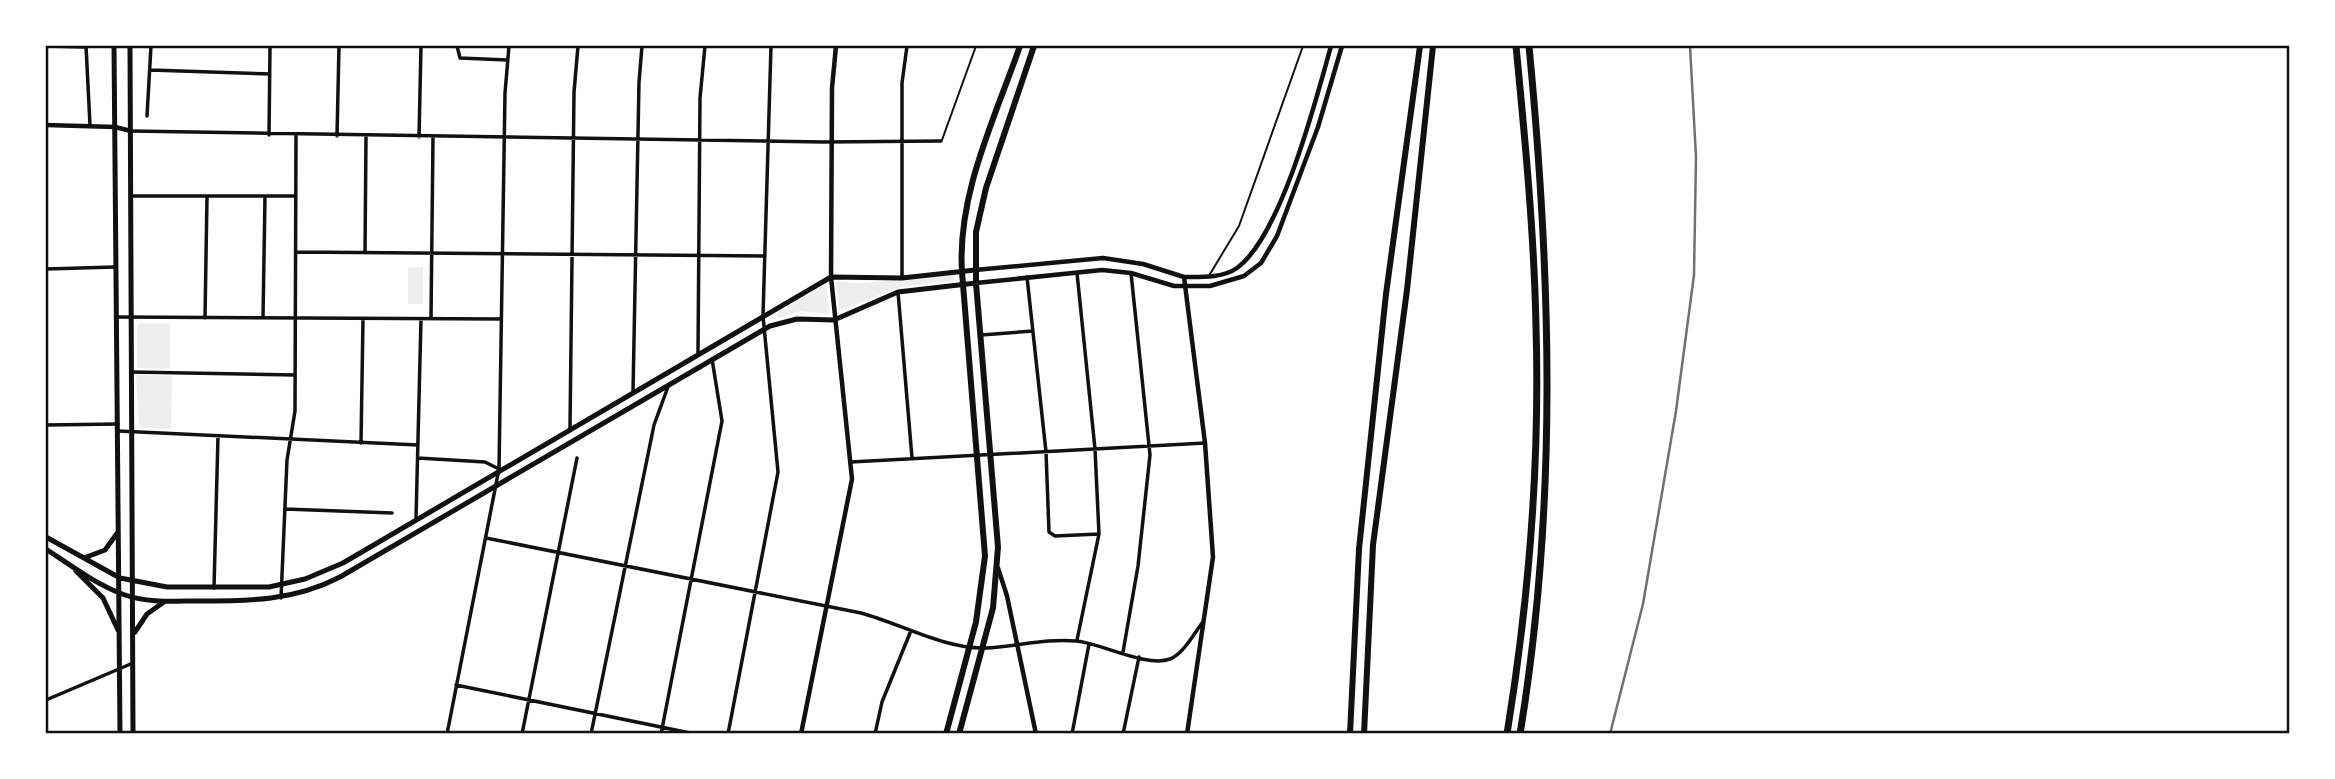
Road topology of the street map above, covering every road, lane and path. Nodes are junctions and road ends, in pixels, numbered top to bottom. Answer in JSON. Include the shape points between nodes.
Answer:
{"nodes":[{"id":1,"x":46,"y":46,"type":"edge"},
{"id":2,"x":86,"y":46,"type":"edge"},
{"id":3,"x":114,"y":46,"type":"edge"},
{"id":4,"x":130,"y":46,"type":"edge"},
{"id":5,"x":150,"y":46,"type":"edge"},
{"id":6,"x":270,"y":46,"type":"edge"},
{"id":7,"x":339,"y":46,"type":"edge"},
{"id":8,"x":421,"y":46,"type":"edge"},
{"id":9,"x":457,"y":46,"type":"edge"},
{"id":10,"x":509,"y":46,"type":"edge"},
{"id":11,"x":578,"y":46,"type":"edge"},
{"id":12,"x":642,"y":46,"type":"edge"},
{"id":13,"x":705,"y":46,"type":"edge"},
{"id":14,"x":771,"y":46,"type":"edge"},
{"id":15,"x":836,"y":46,"type":"edge"},
{"id":16,"x":907,"y":46,"type":"edge"},
{"id":17,"x":976,"y":46,"type":"edge"},
{"id":18,"x":1020,"y":46,"type":"edge"},
{"id":19,"x":1034,"y":46,"type":"edge"},
{"id":20,"x":1303,"y":46,"type":"edge"},
{"id":21,"x":1331,"y":46,"type":"edge"},
{"id":22,"x":1342,"y":46,"type":"edge"},
{"id":23,"x":1420,"y":46,"type":"edge"},
{"id":24,"x":1433,"y":46,"type":"edge"},
{"id":25,"x":1516,"y":46,"type":"edge"},
{"id":26,"x":1529,"y":46,"type":"edge"},
{"id":27,"x":507,"y":60,"type":"junction"},
{"id":28,"x":150,"y":70,"type":"junction"},
{"id":29,"x":270,"y":74,"type":"junction"},
{"id":30,"x":147,"y":116,"type":"dead end"},
{"id":31,"x":46,"y":125,"type":"edge"},
{"id":32,"x":90,"y":125,"type":"junction"},
{"id":33,"x":115,"y":127,"type":"junction"},
{"id":34,"x":131,"y":131,"type":"junction"},
{"id":35,"x":269,"y":135,"type":"junction"},
{"id":36,"x":296,"y":135,"type":"junction"},
{"id":37,"x":337,"y":136,"type":"junction"},
{"id":38,"x":366,"y":136,"type":"junction"},
{"id":39,"x":419,"y":137,"type":"junction"},
{"id":40,"x":433,"y":137,"type":"junction"},
{"id":41,"x":504,"y":138,"type":"junction"},
{"id":42,"x":573,"y":139,"type":"junction"},
{"id":43,"x":638,"y":140,"type":"junction"},
{"id":44,"x":700,"y":141,"type":"junction"},
{"id":45,"x":942,"y":141,"type":"joint"},
{"id":46,"x":766,"y":142,"type":"junction"},
{"id":47,"x":831,"y":142,"type":"junction"},
{"id":48,"x":901,"y":144,"type":"junction"},
{"id":49,"x":207,"y":196,"type":"junction"},
{"id":50,"x":265,"y":196,"type":"junction"},
{"id":51,"x":296,"y":196,"type":"junction"},
{"id":52,"x":131,"y":197,"type":"junction"},
{"id":53,"x":296,"y":252,"type":"junction"},
{"id":54,"x":365,"y":253,"type":"junction"},
{"id":55,"x":431,"y":253,"type":"junction"},
{"id":56,"x":502,"y":254,"type":"junction"},
{"id":57,"x":572,"y":254,"type":"junction"},
{"id":58,"x":635,"y":255,"type":"junction"},
{"id":59,"x":699,"y":255,"type":"junction"},
{"id":60,"x":764,"y":256,"type":"junction"},
{"id":61,"x":117,"y":267,"type":"junction"},
{"id":62,"x":46,"y":269,"type":"edge"},
{"id":63,"x":975,"y":270,"type":"junction"},
{"id":64,"x":1077,"y":271,"type":"junction"},
{"id":65,"x":962,"y":272,"type":"junction"},
{"id":66,"x":1131,"y":273,"type":"junction"},
{"id":67,"x":1209,"y":276,"type":"junction"},
{"id":68,"x":831,"y":277,"type":"junction"},
{"id":69,"x":1027,"y":277,"type":"junction"},
{"id":70,"x":1185,"y":277,"type":"junction"},
{"id":71,"x":902,"y":278,"type":"junction"},
{"id":72,"x":976,"y":283,"type":"junction"},
{"id":73,"x":963,"y":284,"type":"junction"},
{"id":74,"x":1188,"y":287,"type":"junction"},
{"id":75,"x":898,"y":292,"type":"junction"},
{"id":76,"x":763,"y":316,"type":"junction"},
{"id":77,"x":117,"y":317,"type":"junction"},
{"id":78,"x":131,"y":317,"type":"junction"},
{"id":79,"x":205,"y":318,"type":"junction"},
{"id":80,"x":263,"y":318,"type":"junction"},
{"id":81,"x":295,"y":318,"type":"junction"},
{"id":82,"x":363,"y":319,"type":"junction"},
{"id":83,"x":421,"y":319,"type":"junction"},
{"id":84,"x":431,"y":319,"type":"junction"},
{"id":85,"x":501,"y":319,"type":"junction"},
{"id":86,"x":834,"y":320,"type":"junction"},
{"id":87,"x":764,"y":329,"type":"junction"},
{"id":88,"x":1033,"y":331,"type":"junction"},
{"id":89,"x":981,"y":335,"type":"junction"},
{"id":90,"x":698,"y":354,"type":"junction"},
{"id":91,"x":712,"y":359,"type":"junction"},
{"id":92,"x":131,"y":372,"type":"junction"},
{"id":93,"x":295,"y":375,"type":"junction"},
{"id":94,"x":669,"y":384,"type":"junction"},
{"id":95,"x":633,"y":391,"type":"junction"},
{"id":96,"x":46,"y":425,"type":"edge"},
{"id":97,"x":118,"y":428,"type":"junction"},
{"id":98,"x":570,"y":428,"type":"junction"},
{"id":99,"x":132,"y":432,"type":"junction"},
{"id":100,"x":218,"y":436,"type":"junction"},
{"id":101,"x":290,"y":439,"type":"junction"},
{"id":102,"x":361,"y":443,"type":"junction"},
{"id":103,"x":1205,"y":443,"type":"junction"},
{"id":104,"x":418,"y":446,"type":"junction"},
{"id":105,"x":1149,"y":446,"type":"junction"},
{"id":106,"x":1095,"y":449,"type":"junction"},
{"id":107,"x":1046,"y":452,"type":"junction"},
{"id":108,"x":992,"y":454,"type":"junction"},
{"id":109,"x":978,"y":455,"type":"junction"},
{"id":110,"x":418,"y":458,"type":"junction"},
{"id":111,"x":577,"y":458,"type":"dead end"},
{"id":112,"x":913,"y":458,"type":"junction"},
{"id":113,"x":851,"y":462,"type":"junction"},
{"id":114,"x":499,"y":469,"type":"junction"},
{"id":115,"x":497,"y":485,"type":"junction"},
{"id":116,"x":285,"y":509,"type":"junction"},
{"id":117,"x":392,"y":513,"type":"dead end"},
{"id":118,"x":416,"y":519,"type":"junction"},
{"id":119,"x":119,"y":529,"type":"junction"},
{"id":120,"x":1099,"y":534,"type":"junction"},
{"id":121,"x":46,"y":537,"type":"edge"},
{"id":122,"x":486,"y":538,"type":"junction"},
{"id":123,"x":46,"y":550,"type":"edge"},
{"id":124,"x":558,"y":553,"type":"junction"},
{"id":125,"x":81,"y":558,"type":"junction"},
{"id":126,"x":63,"y":560,"type":"junction"},
{"id":127,"x":625,"y":566,"type":"junction"},
{"id":128,"x":998,"y":568,"type":"junction"},
{"id":129,"x":120,"y":578,"type":"junction"},
{"id":130,"x":692,"y":580,"type":"junction"},
{"id":131,"x":134,"y":583,"type":"junction"},
{"id":132,"x":281,"y":585,"type":"junction"},
{"id":133,"x":214,"y":588,"type":"junction"},
{"id":134,"x":756,"y":592,"type":"junction"},
{"id":135,"x":120,"y":593,"type":"junction"},
{"id":136,"x":134,"y":598,"type":"junction"},
{"id":137,"x":282,"y":598,"type":"junction"},
{"id":138,"x":165,"y":601,"type":"junction"},
{"id":139,"x":827,"y":607,"type":"junction"},
{"id":140,"x":1205,"y":618,"type":"junction"},
{"id":141,"x":910,"y":633,"type":"junction"},
{"id":142,"x":133,"y":639,"type":"junction"},
{"id":143,"x":1077,"y":641,"type":"junction"},
{"id":144,"x":120,"y":642,"type":"junction"},
{"id":145,"x":1018,"y":643,"type":"junction"},
{"id":146,"x":1089,"y":644,"type":"junction"},
{"id":147,"x":971,"y":646,"type":"junction"},
{"id":148,"x":982,"y":648,"type":"junction"},
{"id":149,"x":1123,"y":652,"type":"junction"},
{"id":150,"x":1139,"y":657,"type":"junction"},
{"id":151,"x":133,"y":663,"type":"junction"},
{"id":152,"x":120,"y":668,"type":"junction"},
{"id":153,"x":456,"y":685,"type":"junction"},
{"id":154,"x":46,"y":700,"type":"edge"},
{"id":155,"x":529,"y":700,"type":"junction"},
{"id":156,"x":595,"y":713,"type":"junction"},
{"id":157,"x":662,"y":727,"type":"junction"},
{"id":158,"x":120,"y":733,"type":"edge"},
{"id":159,"x":133,"y":733,"type":"edge"},
{"id":160,"x":447,"y":733,"type":"edge"},
{"id":161,"x":522,"y":733,"type":"edge"},
{"id":162,"x":591,"y":733,"type":"edge"},
{"id":163,"x":661,"y":733,"type":"edge"},
{"id":164,"x":695,"y":733,"type":"edge"},
{"id":165,"x":728,"y":733,"type":"edge"},
{"id":166,"x":801,"y":733,"type":"edge"},
{"id":167,"x":875,"y":733,"type":"edge"},
{"id":168,"x":946,"y":733,"type":"edge"},
{"id":169,"x":958,"y":733,"type":"edge"},
{"id":170,"x":1036,"y":733,"type":"edge"},
{"id":171,"x":1072,"y":733,"type":"edge"},
{"id":172,"x":1123,"y":733,"type":"edge"},
{"id":173,"x":1187,"y":733,"type":"edge"},
{"id":174,"x":1350,"y":733,"type":"edge"},
{"id":175,"x":1364,"y":733,"type":"edge"},
{"id":176,"x":1507,"y":733,"type":"edge"},
{"id":177,"x":1520,"y":733,"type":"edge"}],
"edges":[{"from":1,"to":2,"type":"street"},
{"from":2,"to":32,"type":"street"},
{"from":3,"to":33,"type":"main road"},
{"from":4,"to":34,"type":"main road"},
{"from":5,"to":28,"type":"street"},
{"from":6,"to":29,"type":"street"},
{"from":7,"to":37,"type":"street"},
{"from":8,"to":39,"type":"street"},
{"from":9,"to":27,"type":"street","via":[[460,58]]},
{"from":10,"to":27,"type":"street"},
{"from":11,"to":42,"type":"street"},
{"from":12,"to":43,"type":"street"},
{"from":13,"to":44,"type":"street"},
{"from":14,"to":46,"type":"street"},
{"from":15,"to":47,"type":"street"},
{"from":16,"to":48,"type":"street"},
{"from":17,"to":45,"type":"lane"},
{"from":18,"to":65,"type":"main road","via":[[969,195]]},
{"from":19,"to":63,"type":"main road","via":[[981,202]]},
{"from":20,"to":67,"type":"lane","via":[[1239,226]]},
{"from":21,"to":67,"type":"street","via":[[1282,198],[1265,232],[1251,256],[1237,268]]},
{"from":22,"to":74,"type":"street","via":[[1314,140],[1277,236],[1261,263],[1225,284]]},
{"from":23,"to":174,"type":"main road","via":[[1359,549]]},
{"from":24,"to":175,"type":"main road","via":[[1372,555]]},
{"from":25,"to":176,"type":"highway","via":[[1532,237],[1537,380],[1525,602]]},
{"from":26,"to":177,"type":"highway","via":[[1545,236],[1549,391],[1540,578]]},
{"from":27,"to":41,"type":"street"},
{"from":28,"to":29,"type":"street"},
{"from":28,"to":30,"type":"street"},
{"from":29,"to":35,"type":"street"},
{"from":31,"to":32,"type":"street"},
{"from":32,"to":33,"type":"street"},
{"from":33,"to":34,"type":"street"},
{"from":33,"to":61,"type":"main road"},
{"from":34,"to":35,"type":"street"},
{"from":34,"to":52,"type":"main road"},
{"from":35,"to":36,"type":"street"},
{"from":36,"to":37,"type":"street"},
{"from":36,"to":51,"type":"street"},
{"from":37,"to":38,"type":"street"},
{"from":38,"to":39,"type":"street"},
{"from":38,"to":54,"type":"street"},
{"from":39,"to":40,"type":"street"},
{"from":40,"to":41,"type":"street"},
{"from":40,"to":55,"type":"street"},
{"from":41,"to":42,"type":"street"},
{"from":41,"to":56,"type":"street"},
{"from":42,"to":43,"type":"street"},
{"from":42,"to":57,"type":"street"},
{"from":43,"to":44,"type":"street"},
{"from":43,"to":58,"type":"street"},
{"from":44,"to":46,"type":"street"},
{"from":44,"to":59,"type":"street"},
{"from":45,"to":48,"type":"street"},
{"from":46,"to":47,"type":"street"},
{"from":46,"to":60,"type":"street"},
{"from":47,"to":48,"type":"street"},
{"from":47,"to":68,"type":"street"},
{"from":48,"to":71,"type":"street"},
{"from":49,"to":50,"type":"street"},
{"from":49,"to":52,"type":"street"},
{"from":49,"to":79,"type":"street"},
{"from":50,"to":51,"type":"street"},
{"from":50,"to":80,"type":"street"},
{"from":51,"to":53,"type":"street"},
{"from":52,"to":78,"type":"main road"},
{"from":53,"to":54,"type":"street"},
{"from":53,"to":81,"type":"street"},
{"from":54,"to":55,"type":"street"},
{"from":55,"to":56,"type":"street"},
{"from":55,"to":84,"type":"street"},
{"from":56,"to":57,"type":"street"},
{"from":56,"to":85,"type":"street"},
{"from":57,"to":58,"type":"street"},
{"from":57,"to":98,"type":"street"},
{"from":58,"to":59,"type":"street"},
{"from":58,"to":95,"type":"street"},
{"from":59,"to":60,"type":"street"},
{"from":59,"to":90,"type":"street"},
{"from":60,"to":76,"type":"street"},
{"from":61,"to":62,"type":"street"},
{"from":61,"to":77,"type":"main road"},
{"from":63,"to":65,"type":"main road"},
{"from":63,"to":70,"type":"street","via":[[1103,258]]},
{"from":63,"to":72,"type":"main road"},
{"from":64,"to":66,"type":"street"},
{"from":64,"to":69,"type":"street"},
{"from":64,"to":106,"type":"street"},
{"from":65,"to":71,"type":"main road"},
{"from":65,"to":73,"type":"main road"},
{"from":66,"to":74,"type":"street"},
{"from":66,"to":105,"type":"street"},
{"from":67,"to":70,"type":"street"},
{"from":68,"to":71,"type":"main road"},
{"from":68,"to":76,"type":"main road"},
{"from":68,"to":86,"type":"street"},
{"from":69,"to":72,"type":"street"},
{"from":69,"to":88,"type":"street"},
{"from":70,"to":74,"type":"street"},
{"from":72,"to":73,"type":"main road"},
{"from":72,"to":89,"type":"main road"},
{"from":73,"to":75,"type":"main road"},
{"from":73,"to":109,"type":"main road"},
{"from":74,"to":103,"type":"street"},
{"from":75,"to":86,"type":"main road"},
{"from":75,"to":112,"type":"street"},
{"from":76,"to":87,"type":"street"},
{"from":76,"to":90,"type":"main road"},
{"from":77,"to":78,"type":"street"},
{"from":77,"to":97,"type":"main road"},
{"from":78,"to":79,"type":"street"},
{"from":78,"to":92,"type":"main road"},
{"from":79,"to":80,"type":"street"},
{"from":80,"to":81,"type":"street"},
{"from":81,"to":82,"type":"street"},
{"from":81,"to":93,"type":"street"},
{"from":82,"to":83,"type":"street"},
{"from":82,"to":102,"type":"street"},
{"from":83,"to":84,"type":"street"},
{"from":83,"to":104,"type":"street"},
{"from":84,"to":85,"type":"street"},
{"from":85,"to":114,"type":"street"},
{"from":86,"to":87,"type":"main road","via":[[788,321]]},
{"from":86,"to":113,"type":"street"},
{"from":87,"to":91,"type":"main road"},
{"from":87,"to":134,"type":"street","via":[[778,472]]},
{"from":88,"to":89,"type":"street"},
{"from":88,"to":107,"type":"street"},
{"from":89,"to":108,"type":"main road"},
{"from":90,"to":95,"type":"main road"},
{"from":91,"to":94,"type":"main road"},
{"from":91,"to":130,"type":"street","via":[[722,421]]},
{"from":92,"to":93,"type":"street"},
{"from":92,"to":99,"type":"main road"},
{"from":93,"to":101,"type":"street"},
{"from":94,"to":115,"type":"main road"},
{"from":94,"to":127,"type":"street","via":[[654,425]]},
{"from":95,"to":98,"type":"main road"},
{"from":96,"to":97,"type":"street"},
{"from":97,"to":99,"type":"street"},
{"from":97,"to":119,"type":"main road"},
{"from":98,"to":114,"type":"main road"},
{"from":99,"to":100,"type":"street"},
{"from":99,"to":131,"type":"main road"},
{"from":100,"to":101,"type":"street"},
{"from":100,"to":133,"type":"street"},
{"from":101,"to":102,"type":"street"},
{"from":101,"to":116,"type":"street"},
{"from":102,"to":104,"type":"street"},
{"from":103,"to":105,"type":"street"},
{"from":103,"to":140,"type":"street","via":[[1213,557]]},
{"from":104,"to":110,"type":"street"},
{"from":105,"to":106,"type":"street"},
{"from":105,"to":149,"type":"street","via":[[1144,519]]},
{"from":106,"to":107,"type":"street"},
{"from":106,"to":120,"type":"street"},
{"from":107,"to":108,"type":"street"},
{"from":107,"to":120,"type":"street","via":[[1049,533],[1055,537]]},
{"from":108,"to":109,"type":"street"},
{"from":108,"to":128,"type":"main road"},
{"from":109,"to":112,"type":"street"},
{"from":109,"to":147,"type":"main road","via":[[985,556]]},
{"from":110,"to":114,"type":"street","via":[[485,462]]},
{"from":110,"to":118,"type":"street"},
{"from":111,"to":124,"type":"street"},
{"from":112,"to":113,"type":"street"},
{"from":113,"to":139,"type":"street","via":[[851,489]]},
{"from":114,"to":115,"type":"street"},
{"from":114,"to":118,"type":"main road"},
{"from":115,"to":122,"type":"street"},
{"from":115,"to":137,"type":"main road","via":[[340,578]]},
{"from":116,"to":117,"type":"street"},
{"from":116,"to":132,"type":"street"},
{"from":118,"to":132,"type":"main road","via":[[329,570]]},
{"from":119,"to":125,"type":"main road","via":[[105,550]]},
{"from":119,"to":129,"type":"main road"},
{"from":120,"to":143,"type":"street"},
{"from":121,"to":125,"type":"main road"},
{"from":122,"to":124,"type":"street"},
{"from":122,"to":153,"type":"street"},
{"from":123,"to":126,"type":"main road"},
{"from":124,"to":127,"type":"street"},
{"from":124,"to":155,"type":"street"},
{"from":125,"to":129,"type":"main road"},
{"from":126,"to":135,"type":"main road"},
{"from":126,"to":144,"type":"main road","via":[[103,598]]},
{"from":127,"to":130,"type":"street"},
{"from":127,"to":156,"type":"street"},
{"from":128,"to":145,"type":"street"},
{"from":128,"to":148,"type":"main road"},
{"from":129,"to":131,"type":"main road"},
{"from":129,"to":135,"type":"main road"},
{"from":130,"to":134,"type":"street"},
{"from":130,"to":157,"type":"street"},
{"from":131,"to":133,"type":"main road"},
{"from":131,"to":136,"type":"main road"},
{"from":132,"to":133,"type":"main road"},
{"from":132,"to":137,"type":"street"},
{"from":134,"to":139,"type":"street"},
{"from":134,"to":165,"type":"street"},
{"from":135,"to":136,"type":"main road"},
{"from":135,"to":144,"type":"main road"},
{"from":136,"to":138,"type":"main road"},
{"from":136,"to":142,"type":"main road"},
{"from":137,"to":138,"type":"main road"},
{"from":138,"to":142,"type":"main road","via":[[147,614]]},
{"from":139,"to":141,"type":"street","via":[[870,616]]},
{"from":139,"to":166,"type":"street"},
{"from":140,"to":150,"type":"street","via":[[1172,659]]},
{"from":140,"to":173,"type":"street"},
{"from":141,"to":147,"type":"street"},
{"from":141,"to":167,"type":"street","via":[[884,695]]},
{"from":142,"to":151,"type":"main road"},
{"from":143,"to":145,"type":"street"},
{"from":143,"to":146,"type":"street"},
{"from":144,"to":152,"type":"main road"},
{"from":145,"to":148,"type":"street"},
{"from":145,"to":170,"type":"street"},
{"from":146,"to":149,"type":"street"},
{"from":146,"to":171,"type":"street"},
{"from":147,"to":148,"type":"street"},
{"from":147,"to":168,"type":"main road"},
{"from":148,"to":169,"type":"main road"},
{"from":149,"to":150,"type":"street"},
{"from":150,"to":172,"type":"street"},
{"from":151,"to":152,"type":"street"},
{"from":151,"to":159,"type":"main road"},
{"from":152,"to":154,"type":"street"},
{"from":152,"to":158,"type":"main road"},
{"from":153,"to":155,"type":"street"},
{"from":153,"to":160,"type":"street"},
{"from":155,"to":156,"type":"street"},
{"from":155,"to":161,"type":"street"},
{"from":156,"to":157,"type":"street"},
{"from":156,"to":162,"type":"street"},
{"from":157,"to":163,"type":"street"},
{"from":157,"to":164,"type":"street"}]}
